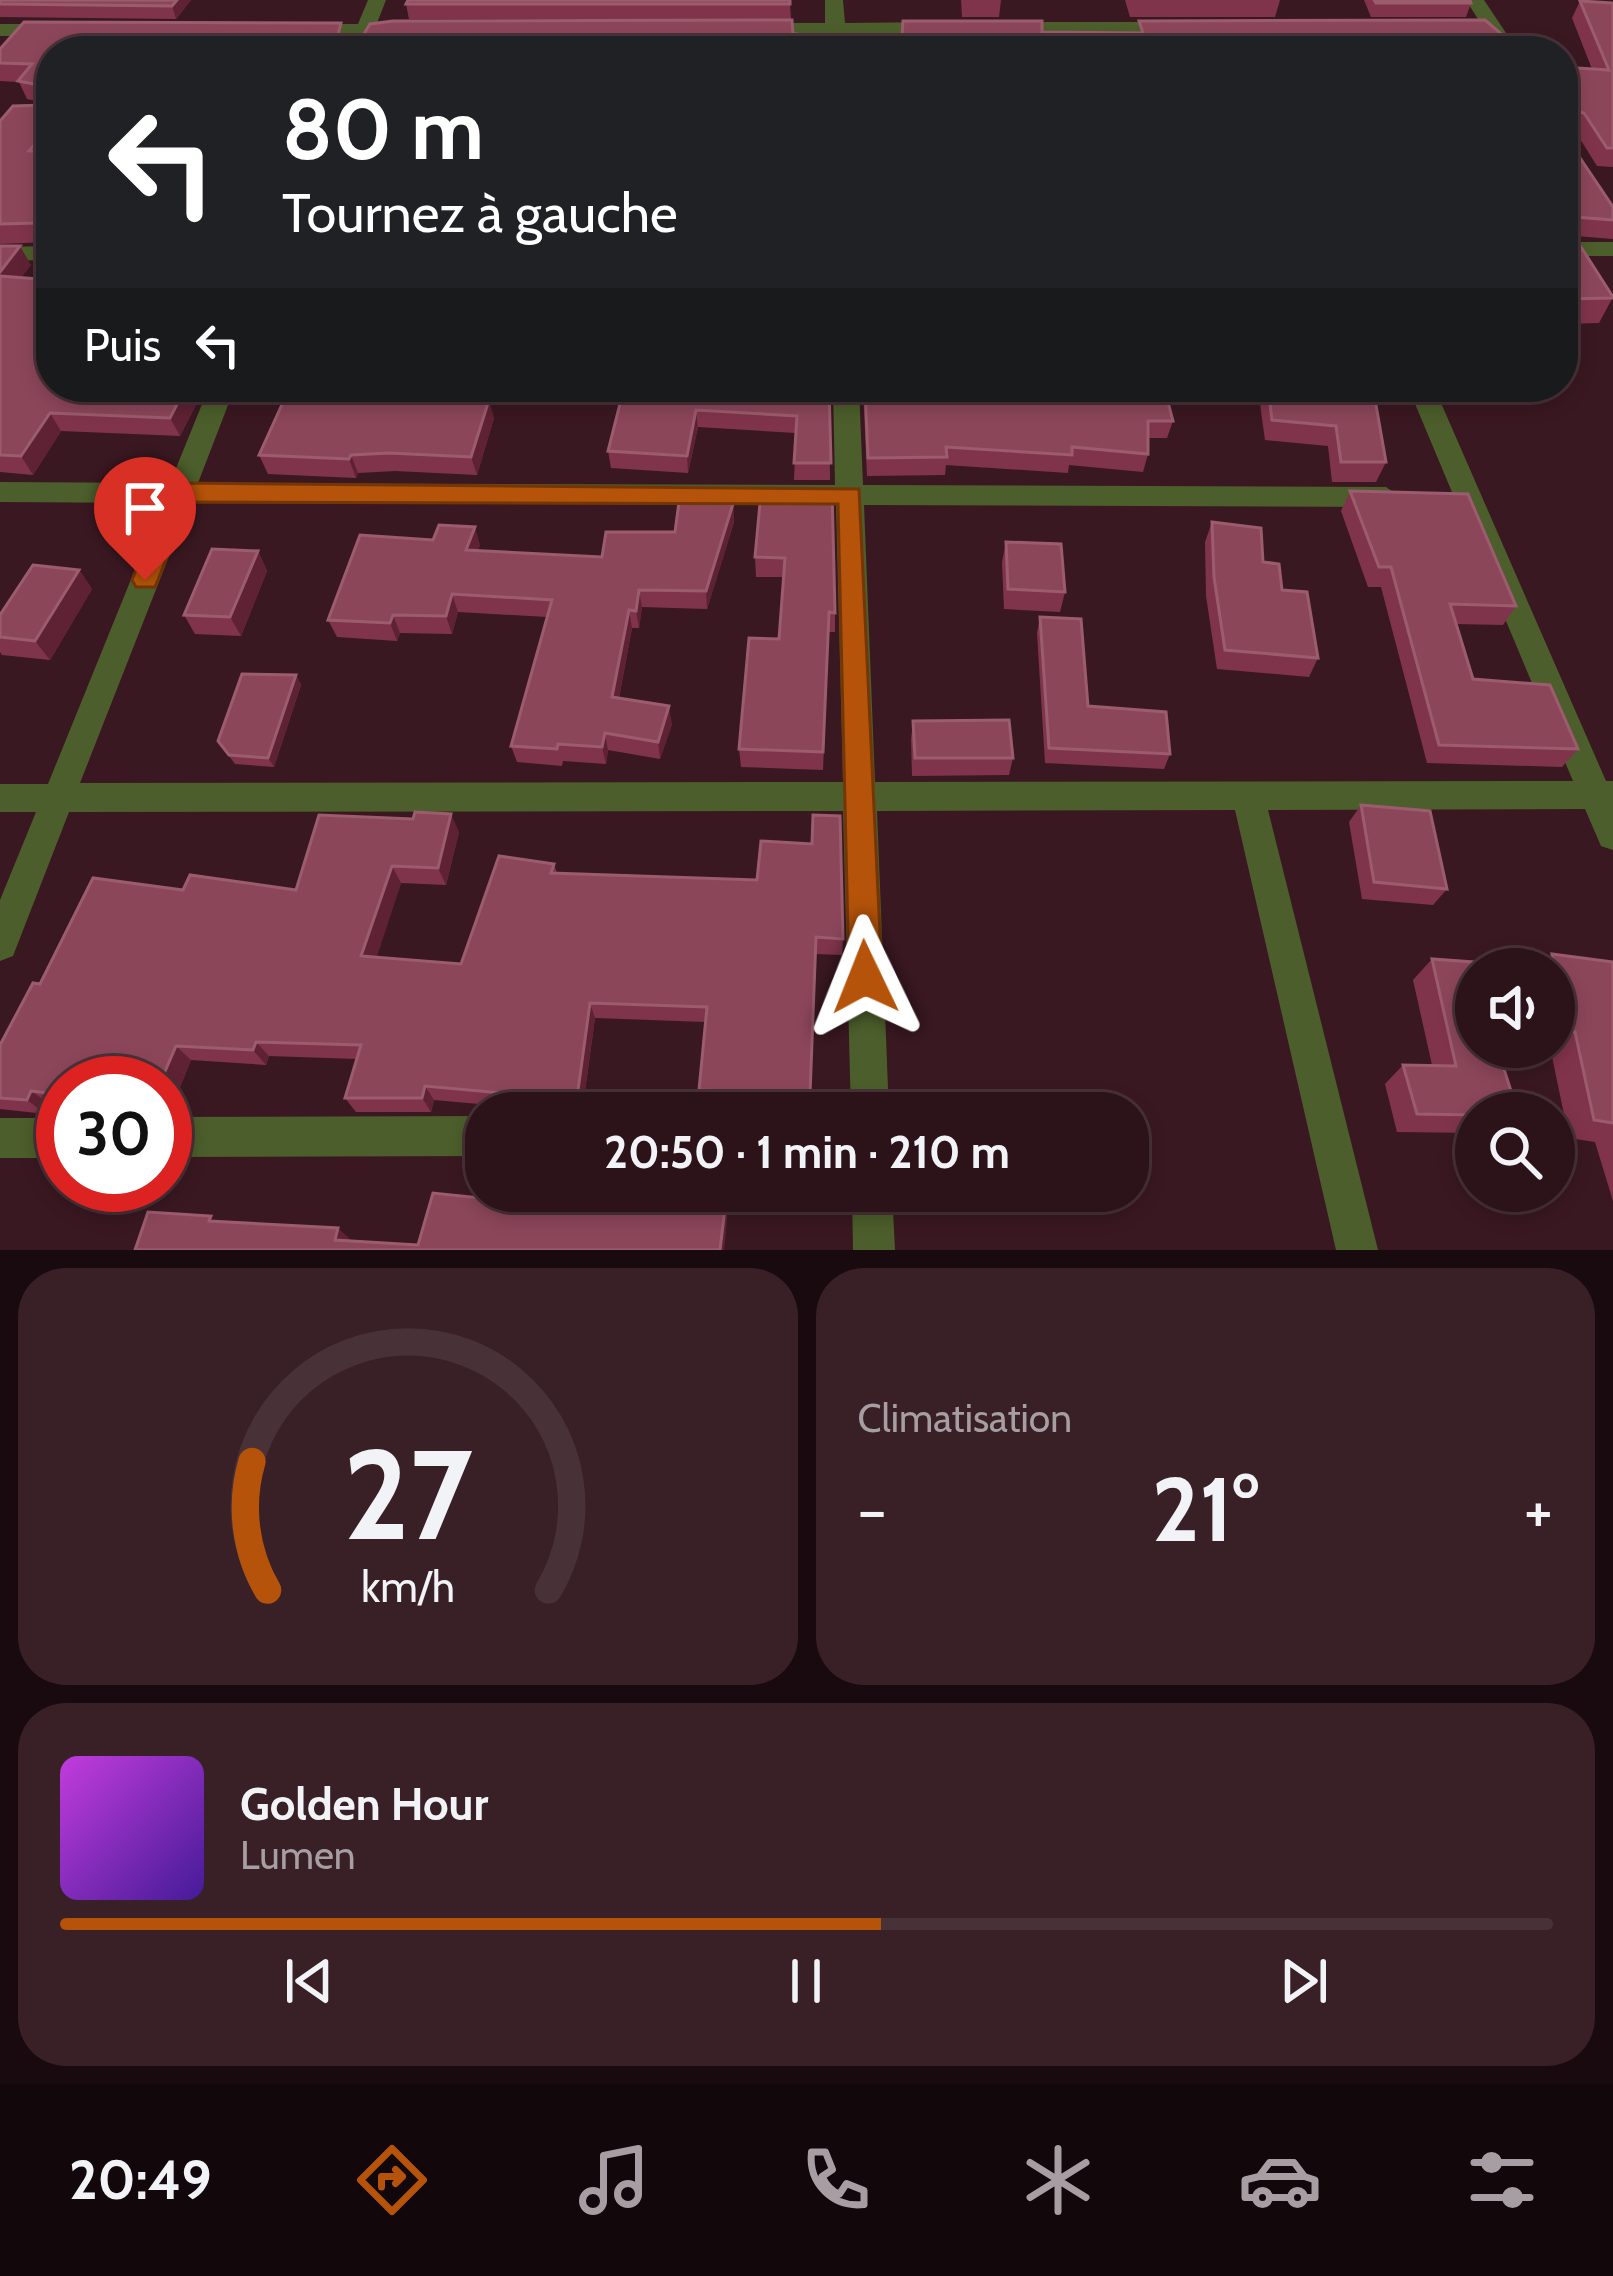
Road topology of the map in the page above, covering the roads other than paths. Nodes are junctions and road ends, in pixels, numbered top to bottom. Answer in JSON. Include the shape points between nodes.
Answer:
{"nodes":[{"id":1,"x":377,"y":0,"type":"edge"},
{"id":2,"x":834,"y":0,"type":"edge"},
{"id":3,"x":1475,"y":0,"type":"edge"},
{"id":4,"x":1469,"y":27,"type":"edge"},
{"id":5,"x":1492,"y":27,"type":"junction"},
{"id":6,"x":741,"y":28,"type":"edge"},
{"id":7,"x":835,"y":28,"type":"junction"},
{"id":8,"x":952,"y":28,"type":"edge"},
{"id":9,"x":976,"y":28,"type":"edge"},
{"id":10,"x":1187,"y":28,"type":"edge"},
{"id":11,"x":436,"y":29,"type":"edge"},
{"id":12,"x":0,"y":30,"type":"edge"},
{"id":13,"x":68,"y":30,"type":"edge"},
{"id":14,"x":274,"y":30,"type":"edge"},
{"id":15,"x":365,"y":30,"type":"junction"},
{"id":16,"x":363,"y":36,"type":"edge"},
{"id":17,"x":835,"y":36,"type":"edge"},
{"id":18,"x":1498,"y":36,"type":"edge"},
{"id":19,"x":1578,"y":249,"type":"edge"},
{"id":20,"x":1613,"y":249,"type":"edge"},
{"id":21,"x":0,"y":254,"type":"edge"},
{"id":22,"x":36,"y":254,"type":"edge"},
{"id":23,"x":216,"y":402,"type":"edge"},
{"id":24,"x":847,"y":402,"type":"edge"},
{"id":25,"x":1424,"y":402,"type":"edge"},
{"id":26,"x":0,"y":492,"type":"edge"},
{"id":27,"x":180,"y":493,"type":"junction"},
{"id":28,"x":850,"y":495,"type":"junction"},
{"id":29,"x":1445,"y":497,"type":"junction"},
{"id":30,"x":1604,"y":795,"type":"edge"},
{"id":31,"x":860,"y":796,"type":"junction"},
{"id":32,"x":1248,"y":796,"type":"junction"},
{"id":33,"x":0,"y":798,"type":"edge"},
{"id":34,"x":58,"y":798,"type":"junction"},
{"id":35,"x":1613,"y":836,"type":"edge"},
{"id":36,"x":0,"y":944,"type":"edge"},
{"id":37,"x":868,"y":1092,"type":"edge"},
{"id":38,"x":465,"y":1136,"type":"edge"},
{"id":39,"x":192,"y":1137,"type":"edge"},
{"id":40,"x":0,"y":1138,"type":"edge"},
{"id":41,"x":36,"y":1138,"type":"edge"},
{"id":42,"x":873,"y":1212,"type":"edge"},
{"id":43,"x":874,"y":1250,"type":"edge"},
{"id":44,"x":1358,"y":1250,"type":"edge"}],
"edges":[{"from":1,"to":15,"type":"street"},
{"from":2,"to":7,"type":"street"},
{"from":3,"to":5,"type":"street"},
{"from":4,"to":5,"type":"street"},
{"from":5,"to":18,"type":"street"},
{"from":6,"to":7,"type":"street"},
{"from":7,"to":8,"type":"street"},
{"from":7,"to":17,"type":"street"},
{"from":9,"to":10,"type":"street"},
{"from":11,"to":15,"type":"street"},
{"from":12,"to":13,"type":"street"},
{"from":14,"to":15,"type":"street"},
{"from":15,"to":16,"type":"street"},
{"from":19,"to":20,"type":"street"},
{"from":21,"to":22,"type":"street"},
{"from":23,"to":27,"type":"street"},
{"from":24,"to":28,"type":"street"},
{"from":25,"to":29,"type":"street"},
{"from":26,"to":27,"type":"street"},
{"from":27,"to":28,"type":"street"},
{"from":27,"to":34,"type":"street"},
{"from":28,"to":29,"type":"street"},
{"from":28,"to":31,"type":"street"},
{"from":29,"to":30,"type":"street"},
{"from":30,"to":32,"type":"street"},
{"from":30,"to":35,"type":"street"},
{"from":31,"to":32,"type":"street"},
{"from":31,"to":34,"type":"street"},
{"from":31,"to":37,"type":"street"},
{"from":32,"to":44,"type":"street"},
{"from":33,"to":34,"type":"street"},
{"from":34,"to":36,"type":"street"},
{"from":38,"to":39,"type":"street"},
{"from":40,"to":41,"type":"street"},
{"from":42,"to":43,"type":"street"}]}
